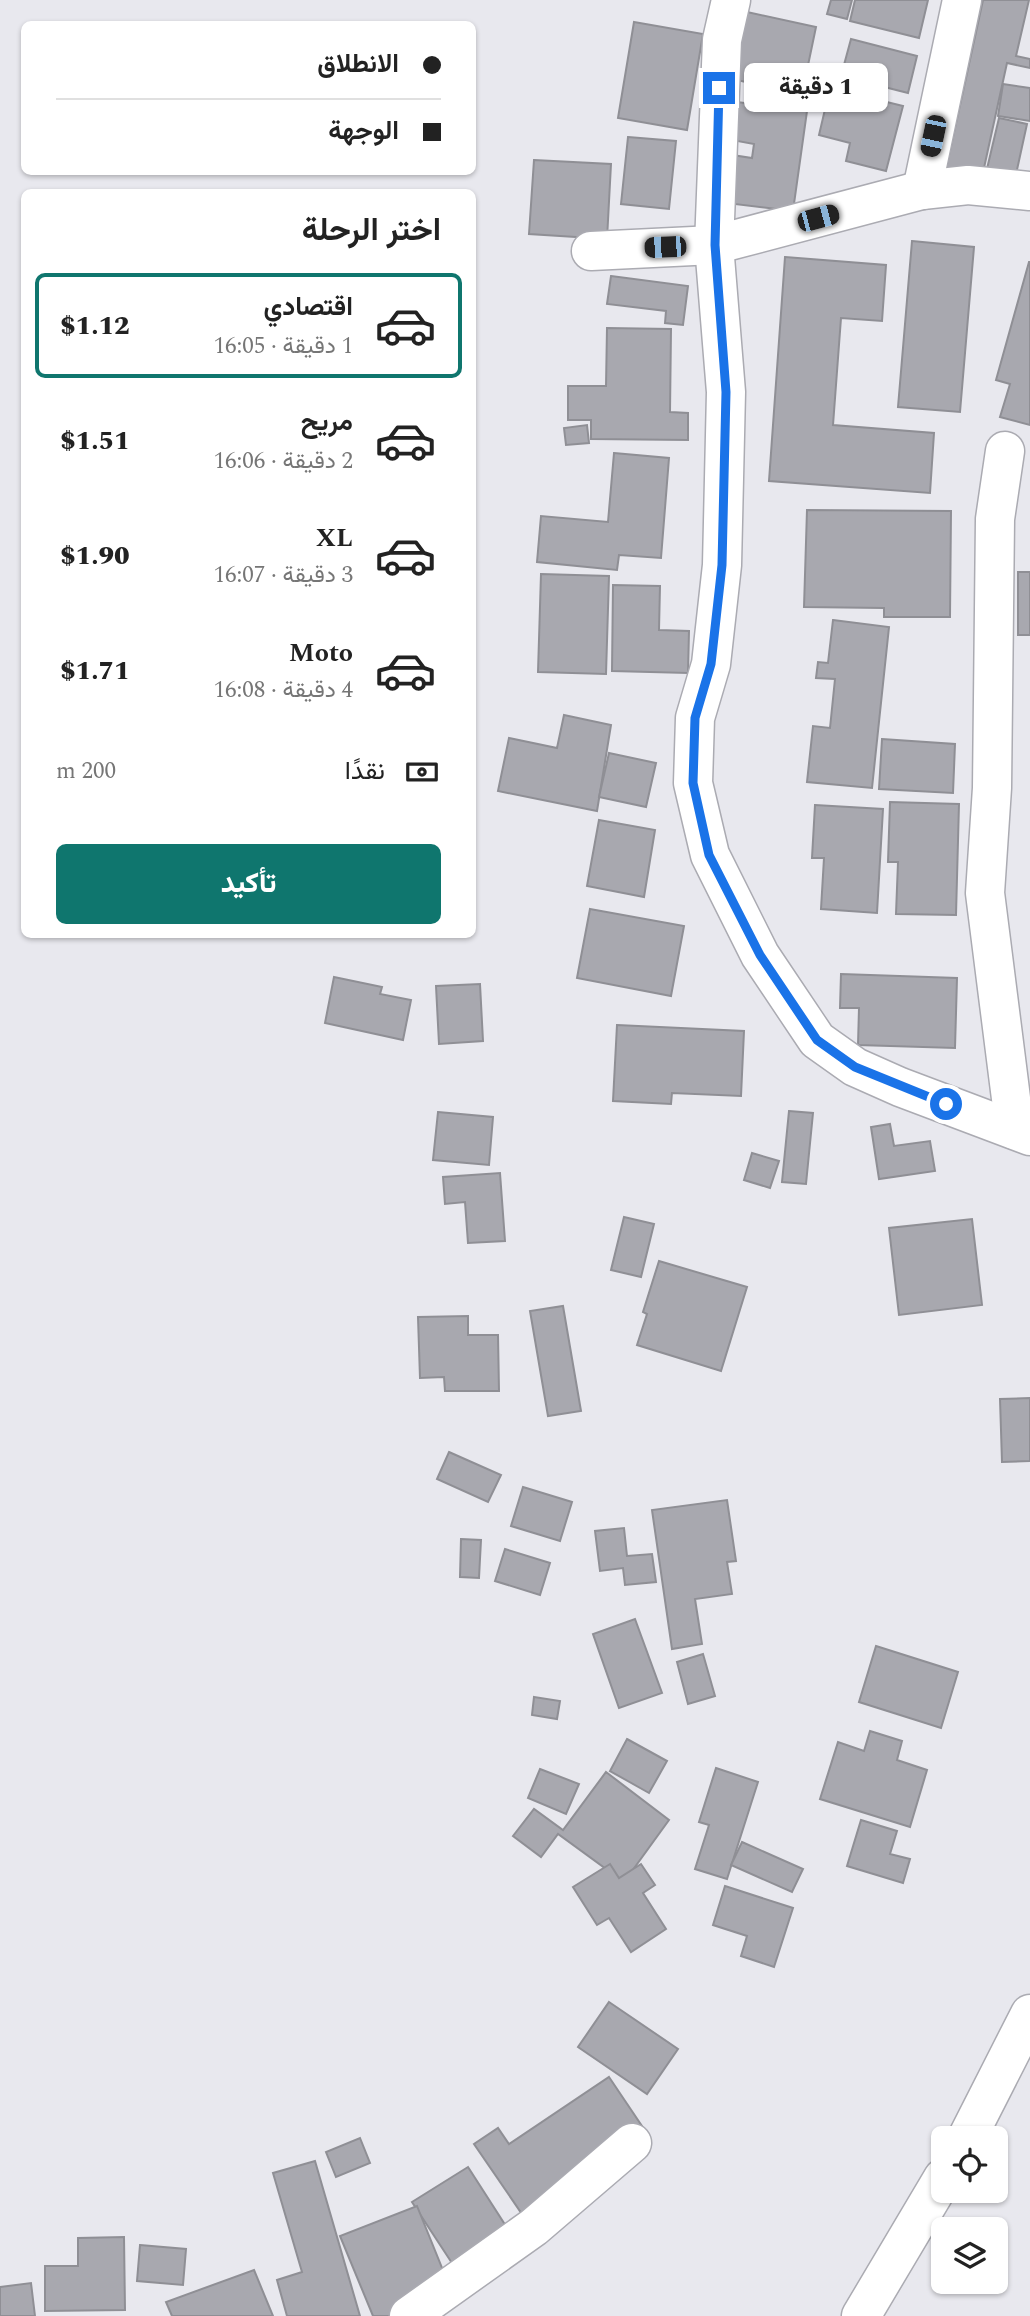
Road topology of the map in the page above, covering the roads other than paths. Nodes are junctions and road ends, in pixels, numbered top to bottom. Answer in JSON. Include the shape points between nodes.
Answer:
{"nodes":[{"id":1,"x":731,"y":0,"type":"edge"},
{"id":2,"x":962,"y":0,"type":"edge"},
{"id":3,"x":922,"y":190,"type":"junction"},
{"id":4,"x":1030,"y":191,"type":"edge"},
{"id":5,"x":715,"y":245,"type":"junction"},
{"id":6,"x":591,"y":251,"type":"dead end"},
{"id":7,"x":1005,"y":452,"type":"dead end"},
{"id":8,"x":1022,"y":1133,"type":"edge"},
{"id":9,"x":1030,"y":2014,"type":"edge"},
{"id":10,"x":973,"y":2126,"type":"edge"},
{"id":11,"x":632,"y":2143,"type":"dead end"},
{"id":12,"x":931,"y":2198,"type":"edge"},
{"id":13,"x":409,"y":2316,"type":"edge"},
{"id":14,"x":861,"y":2316,"type":"edge"}],
"edges":[{"from":1,"to":5,"type":"street","via":[[721,52]]},
{"from":2,"to":3,"type":"street"},
{"from":3,"to":4,"type":"street","via":[[968,185]]},
{"from":3,"to":5,"type":"street"},
{"from":5,"to":6,"type":"street"},
{"from":5,"to":8,"type":"street","via":[[726,392],[722,565],[711,664],[695,718],[693,783],[709,855],[760,955],[817,1040],[866,1072]]},
{"from":7,"to":8,"type":"street","via":[[995,519],[992,788],[985,893]]},
{"from":9,"to":10,"type":"street"},
{"from":11,"to":13,"type":"street","via":[[534,2227]]},
{"from":12,"to":14,"type":"street"}]}
